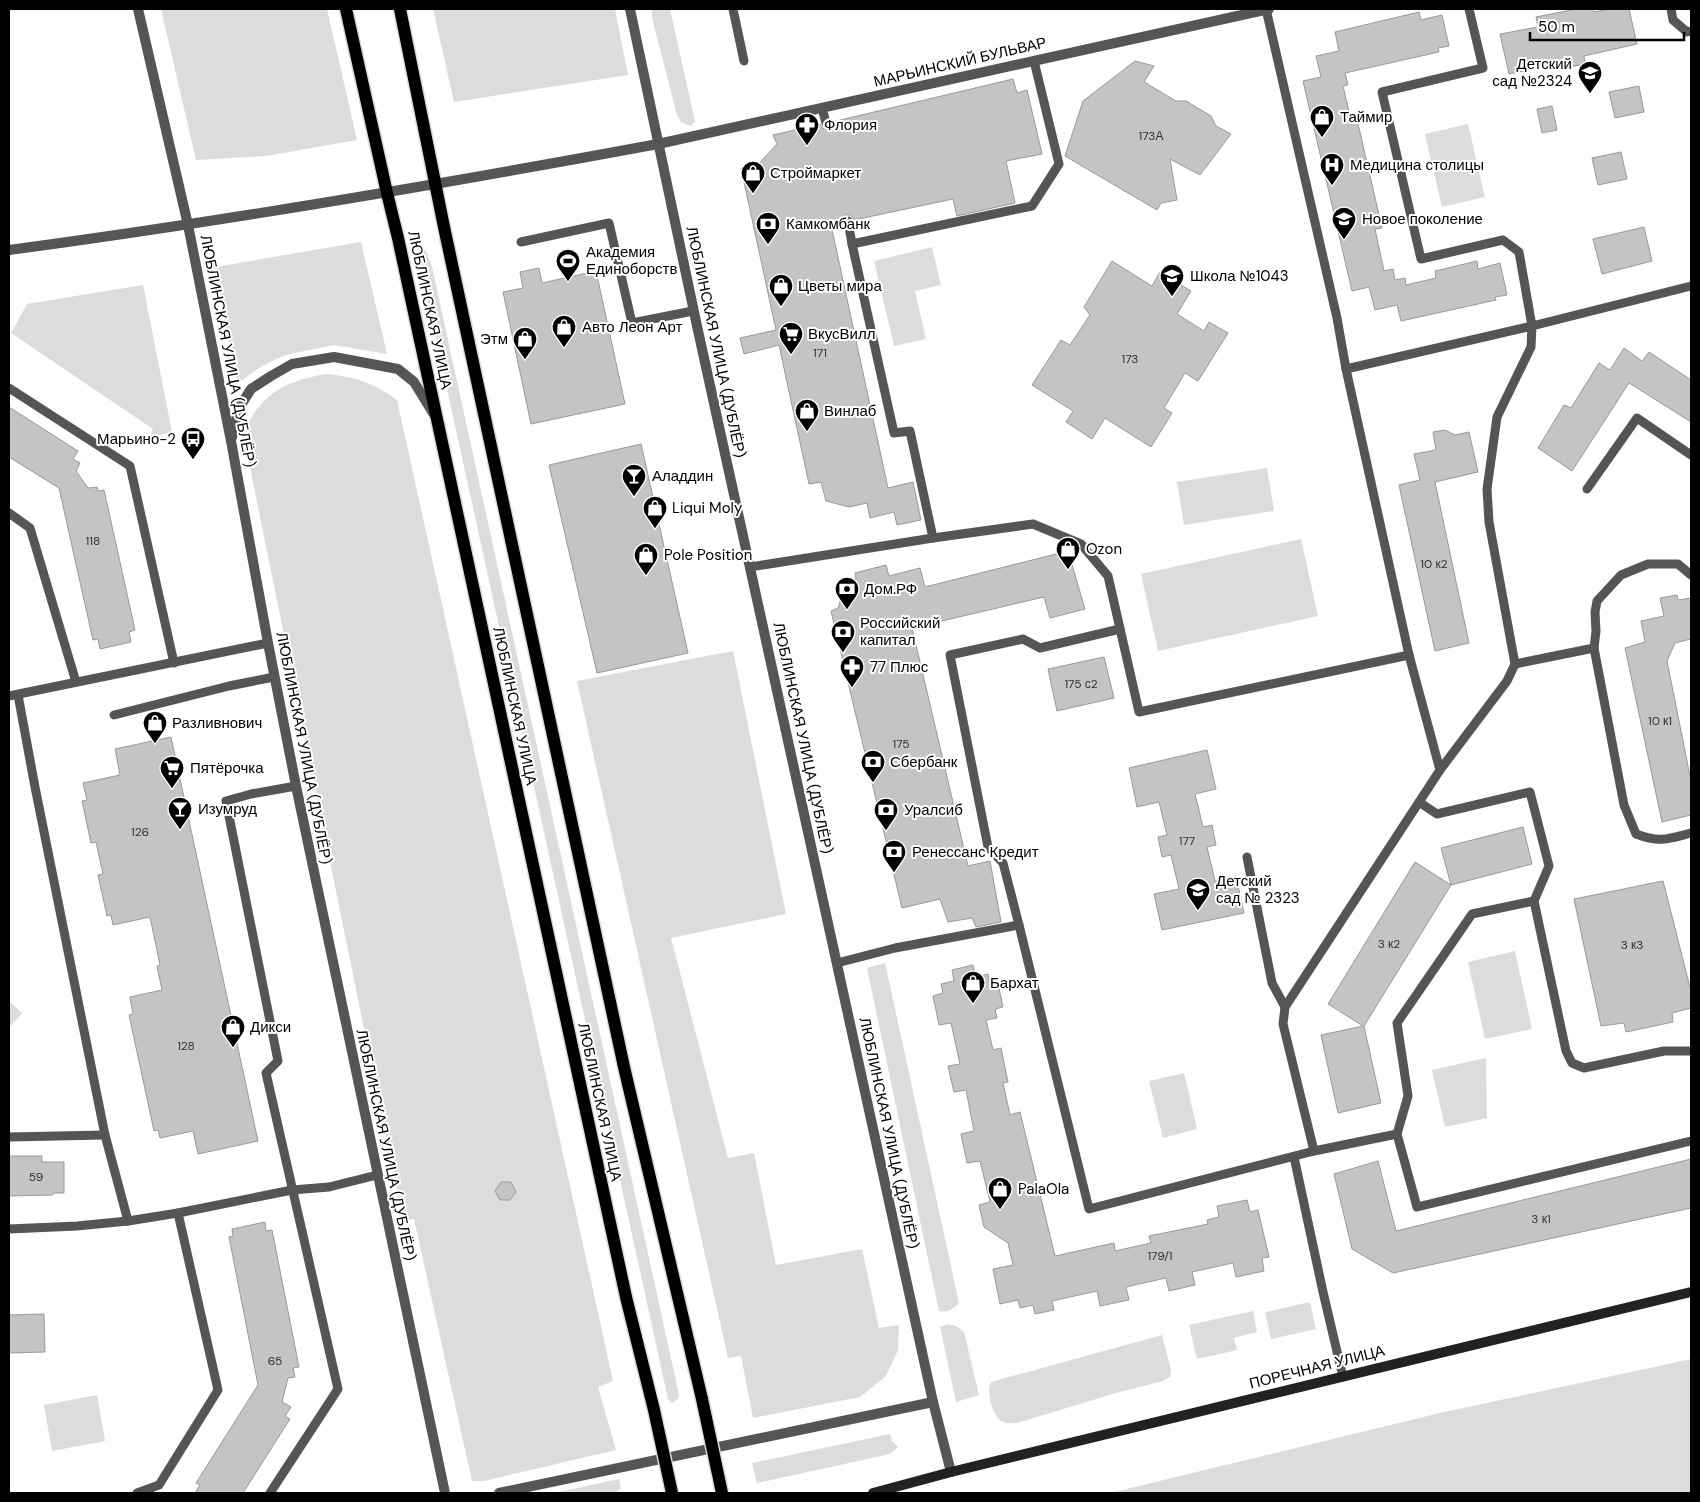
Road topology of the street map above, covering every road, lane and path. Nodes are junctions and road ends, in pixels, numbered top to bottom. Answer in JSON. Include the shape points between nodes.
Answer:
{"nodes":[{"id":1,"x":138,"y":9,"type":"edge"},
{"id":2,"x":346,"y":9,"type":"edge"},
{"id":3,"x":400,"y":9,"type":"edge"},
{"id":4,"x":630,"y":9,"type":"edge"},
{"id":5,"x":733,"y":9,"type":"edge"},
{"id":6,"x":1267,"y":9,"type":"edge"},
{"id":7,"x":1469,"y":9,"type":"edge"},
{"id":8,"x":1671,"y":9,"type":"edge"},
{"id":9,"x":1691,"y":31,"type":"edge"},
{"id":10,"x":744,"y":61,"type":"dead end"},
{"id":11,"x":1034,"y":61,"type":"junction"},
{"id":12,"x":822,"y":108,"type":"junction"},
{"id":13,"x":826,"y":123,"type":"dead end"},
{"id":14,"x":658,"y":144,"type":"junction"},
{"id":15,"x":436,"y":185,"type":"junction"},
{"id":16,"x":387,"y":193,"type":"junction"},
{"id":17,"x":848,"y":221,"type":"dead end"},
{"id":18,"x":188,"y":225,"type":"junction"},
{"id":19,"x":521,"y":242,"type":"dead end"},
{"id":20,"x":852,"y":244,"type":"junction"},
{"id":21,"x":9,"y":250,"type":"edge"},
{"id":22,"x":1691,"y":286,"type":"edge"},
{"id":23,"x":693,"y":311,"type":"junction"},
{"id":24,"x":1532,"y":326,"type":"junction"},
{"id":25,"x":1346,"y":368,"type":"junction"},
{"id":26,"x":9,"y":388,"type":"edge"},
{"id":27,"x":436,"y":418,"type":"junction"},
{"id":28,"x":231,"y":440,"type":"junction"},
{"id":29,"x":1691,"y":455,"type":"edge"},
{"id":30,"x":1587,"y":489,"type":"dead end"},
{"id":31,"x":9,"y":513,"type":"edge"},
{"id":32,"x":933,"y":538,"type":"junction"},
{"id":33,"x":750,"y":567,"type":"junction"},
{"id":34,"x":1691,"y":575,"type":"edge"},
{"id":35,"x":1120,"y":629,"type":"junction"},
{"id":36,"x":268,"y":643,"type":"junction"},
{"id":37,"x":1594,"y":648,"type":"junction"},
{"id":38,"x":1409,"y":655,"type":"junction"},
{"id":39,"x":174,"y":663,"type":"junction"},
{"id":40,"x":1515,"y":664,"type":"junction"},
{"id":41,"x":274,"y":676,"type":"junction"},
{"id":42,"x":76,"y":682,"type":"junction"},
{"id":43,"x":13,"y":696,"type":"edge"},
{"id":44,"x":114,"y":715,"type":"dead end"},
{"id":45,"x":1440,"y":770,"type":"junction"},
{"id":46,"x":296,"y":786,"type":"junction"},
{"id":47,"x":1419,"y":802,"type":"junction"},
{"id":48,"x":1691,"y":833,"type":"edge"},
{"id":49,"x":1247,"y":857,"type":"dead end"},
{"id":50,"x":1534,"y":901,"type":"junction"},
{"id":51,"x":1019,"y":925,"type":"junction"},
{"id":52,"x":837,"y":963,"type":"junction"},
{"id":53,"x":1285,"y":1007,"type":"junction"},
{"id":54,"x":1691,"y":1051,"type":"edge"},
{"id":55,"x":1397,"y":1134,"type":"junction"},
{"id":56,"x":105,"y":1135,"type":"junction"},
{"id":57,"x":9,"y":1138,"type":"edge"},
{"id":58,"x":1691,"y":1141,"type":"edge"},
{"id":59,"x":1314,"y":1151,"type":"junction"},
{"id":60,"x":1294,"y":1157,"type":"junction"},
{"id":61,"x":377,"y":1174,"type":"junction"},
{"id":62,"x":292,"y":1190,"type":"junction"},
{"id":63,"x":178,"y":1213,"type":"junction"},
{"id":64,"x":128,"y":1221,"type":"junction"},
{"id":65,"x":9,"y":1229,"type":"edge"},
{"id":66,"x":1691,"y":1292,"type":"edge"},
{"id":67,"x":1343,"y":1377,"type":"junction"},
{"id":68,"x":933,"y":1402,"type":"junction"},
{"id":69,"x":951,"y":1472,"type":"junction"},
{"id":70,"x":138,"y":1493,"type":"edge"},
{"id":71,"x":270,"y":1493,"type":"edge"},
{"id":72,"x":445,"y":1493,"type":"edge"},
{"id":73,"x":500,"y":1493,"type":"edge"},
{"id":74,"x":672,"y":1493,"type":"edge"},
{"id":75,"x":722,"y":1493,"type":"edge"},
{"id":76,"x":873,"y":1493,"type":"edge"}],
"edges":[{"from":1,"to":18,"type":"street","name":"ЛЮБЛИНСКАЯ УЛИЦА (ДУБЛЁР)"},
{"from":2,"to":16,"type":"main road","name":"ЛЮБЛИНСКАЯ УЛИЦА"},
{"from":3,"to":15,"type":"main road","name":"ЛЮБЛИНСКАЯ УЛИЦА"},
{"from":4,"to":14,"type":"street","name":"ЛЮБЛИНСКАЯ УЛИЦА (ДУБЛЁР)"},
{"from":5,"to":10,"type":"lane"},
{"from":6,"to":11,"type":"street","name":"МАРЬИНСКИЙ БУЛЬВАР"},
{"from":6,"to":25,"type":"lane"},
{"from":7,"to":24,"type":"lane","via":[[1482,68],[1382,92],[1421,259],[1503,240],[1519,252]]},
{"from":8,"to":9,"type":"lane","via":[[1673,20],[1687,32]]},
{"from":11,"to":12,"type":"street","name":"МАРЬИНСКИЙ БУЛЬВАР"},
{"from":11,"to":20,"type":"lane","via":[[1059,164],[1032,206]]},
{"from":12,"to":13,"type":"lane"},
{"from":12,"to":14,"type":"street","name":"МАРЬИНСКИЙ БУЛЬВАР"},
{"from":14,"to":15,"type":"street","name":"МАРЬИНСКИЙ БУЛЬВАР"},
{"from":14,"to":23,"type":"street","name":"ЛЮБЛИНСКАЯ УЛИЦА (ДУБЛЁР)"},
{"from":15,"to":16,"type":"street","name":"МАРЬИНСКИЙ БУЛЬВАР"},
{"from":15,"to":75,"type":"main road","name":"ЛЮБЛИНСКАЯ УЛИЦА","bridge":true,"via":[[624,1067]]},
{"from":16,"to":18,"type":"street","name":"МАРЬИНСКИЙ БУЛЬВАР"},
{"from":16,"to":27,"type":"main road","name":"ЛЮБЛИНСКАЯ УЛИЦА"},
{"from":17,"to":20,"type":"lane"},
{"from":18,"to":21,"type":"street","name":"МАРЬИНСКИЙ БУЛЬВАР"},
{"from":18,"to":28,"type":"street","name":"ЛЮБЛИНСКАЯ УЛИЦА (ДУБЛЁР)"},
{"from":19,"to":23,"type":"lane","via":[[609,223],[632,323]]},
{"from":20,"to":32,"type":"lane","via":[[894,433],[910,431]]},
{"from":22,"to":24,"type":"lane"},
{"from":23,"to":33,"type":"street","name":"ЛЮБЛИНСКАЯ УЛИЦА (ДУБЛЁР)"},
{"from":24,"to":25,"type":"lane"},
{"from":24,"to":40,"type":"lane","via":[[1531,347],[1497,417],[1487,489],[1489,522]]},
{"from":25,"to":38,"type":"lane"},
{"from":26,"to":39,"type":"lane","via":[[130,466]]},
{"from":27,"to":28,"type":"street","via":[[414,382],[398,369],[334,357],[292,364],[252,389],[239,408]]},
{"from":27,"to":74,"type":"main road","name":"ЛЮБЛИНСКАЯ УЛИЦА","bridge":true,"via":[[626,1297]]},
{"from":28,"to":36,"type":"street","name":"ЛЮБЛИНСКАЯ УЛИЦА (ДУБЛЁР)"},
{"from":29,"to":30,"type":"lane","via":[[1637,418]]},
{"from":31,"to":42,"type":"lane","via":[[30,528]]},
{"from":32,"to":33,"type":"lane"},
{"from":32,"to":35,"type":"lane","via":[[1033,524],[1081,544],[1108,576]]},
{"from":33,"to":52,"type":"street","name":"ЛЮБЛИНСКАЯ УЛИЦА (ДУБЛЁР)"},
{"from":34,"to":37,"type":"lane","via":[[1678,564],[1648,564],[1621,575],[1597,601]]},
{"from":35,"to":38,"type":"lane","via":[[1139,712]]},
{"from":35,"to":51,"type":"lane","via":[[1040,648],[1023,639],[950,655],[988,847],[1003,863]]},
{"from":36,"to":39,"type":"lane"},
{"from":36,"to":41,"type":"street","name":"ЛЮБЛИНСКАЯ УЛИЦА (ДУБЛЁР)"},
{"from":37,"to":40,"type":"lane"},
{"from":37,"to":48,"type":"lane","via":[[1624,806],[1636,834],[1663,841]]},
{"from":38,"to":45,"type":"lane"},
{"from":39,"to":42,"type":"lane"},
{"from":40,"to":45,"type":"lane","via":[[1507,681]]},
{"from":41,"to":44,"type":"lane"},
{"from":41,"to":46,"type":"street","name":"ЛЮБЛИНСКАЯ УЛИЦА (ДУБЛЁР)"},
{"from":42,"to":43,"type":"lane"},
{"from":43,"to":56,"type":"lane","via":[[35,787]]},
{"from":45,"to":47,"type":"lane"},
{"from":46,"to":61,"type":"street","name":"ЛЮБЛИНСКАЯ УЛИЦА (ДУБЛЁР)"},
{"from":46,"to":62,"type":"lane","via":[[226,801],[278,1061],[266,1073]]},
{"from":47,"to":50,"type":"lane","via":[[1437,814],[1530,792],[1549,866]]},
{"from":47,"to":53,"type":"lane"},
{"from":49,"to":53,"type":"lane","via":[[1272,983]]},
{"from":50,"to":54,"type":"lane","via":[[1566,1051],[1572,1063],[1584,1068],[1664,1051]]},
{"from":50,"to":55,"type":"lane","via":[[1472,914],[1398,1023],[1408,1096]]},
{"from":51,"to":52,"type":"lane","via":[[895,948]]},
{"from":51,"to":60,"type":"lane","via":[[1089,1209]]},
{"from":52,"to":68,"type":"street","name":"ЛЮБЛИНСКАЯ УЛИЦА (ДУБЛЁР)"},
{"from":53,"to":59,"type":"lane","via":[[1283,1024]]},
{"from":55,"to":58,"type":"lane","via":[[1417,1207]]},
{"from":55,"to":59,"type":"lane"},
{"from":56,"to":57,"type":"lane"},
{"from":56,"to":64,"type":"lane"},
{"from":59,"to":60,"type":"lane"},
{"from":60,"to":67,"type":"lane"},
{"from":61,"to":62,"type":"lane","via":[[329,1187]]},
{"from":61,"to":72,"type":"street","name":"ЛЮБЛИНСКАЯ УЛИЦА (ДУБЛЁР)"},
{"from":62,"to":63,"type":"lane"},
{"from":62,"to":71,"type":"lane","via":[[338,1389]]},
{"from":63,"to":64,"type":"lane"},
{"from":63,"to":70,"type":"lane","via":[[218,1390],[159,1485]]},
{"from":64,"to":65,"type":"lane"},
{"from":66,"to":67,"type":"main road","name":"ПОРЕЧНАЯ УЛИЦА"},
{"from":67,"to":69,"type":"main road","name":"ПОРЕЧНАЯ УЛИЦА"},
{"from":68,"to":69,"type":"street","name":"ЛЮБЛИНСКАЯ УЛИЦА (ДУБЛЁР)"},
{"from":68,"to":73,"type":"street"},
{"from":69,"to":76,"type":"main road","name":"ПОРЕЧНАЯ УЛИЦА"}]}
